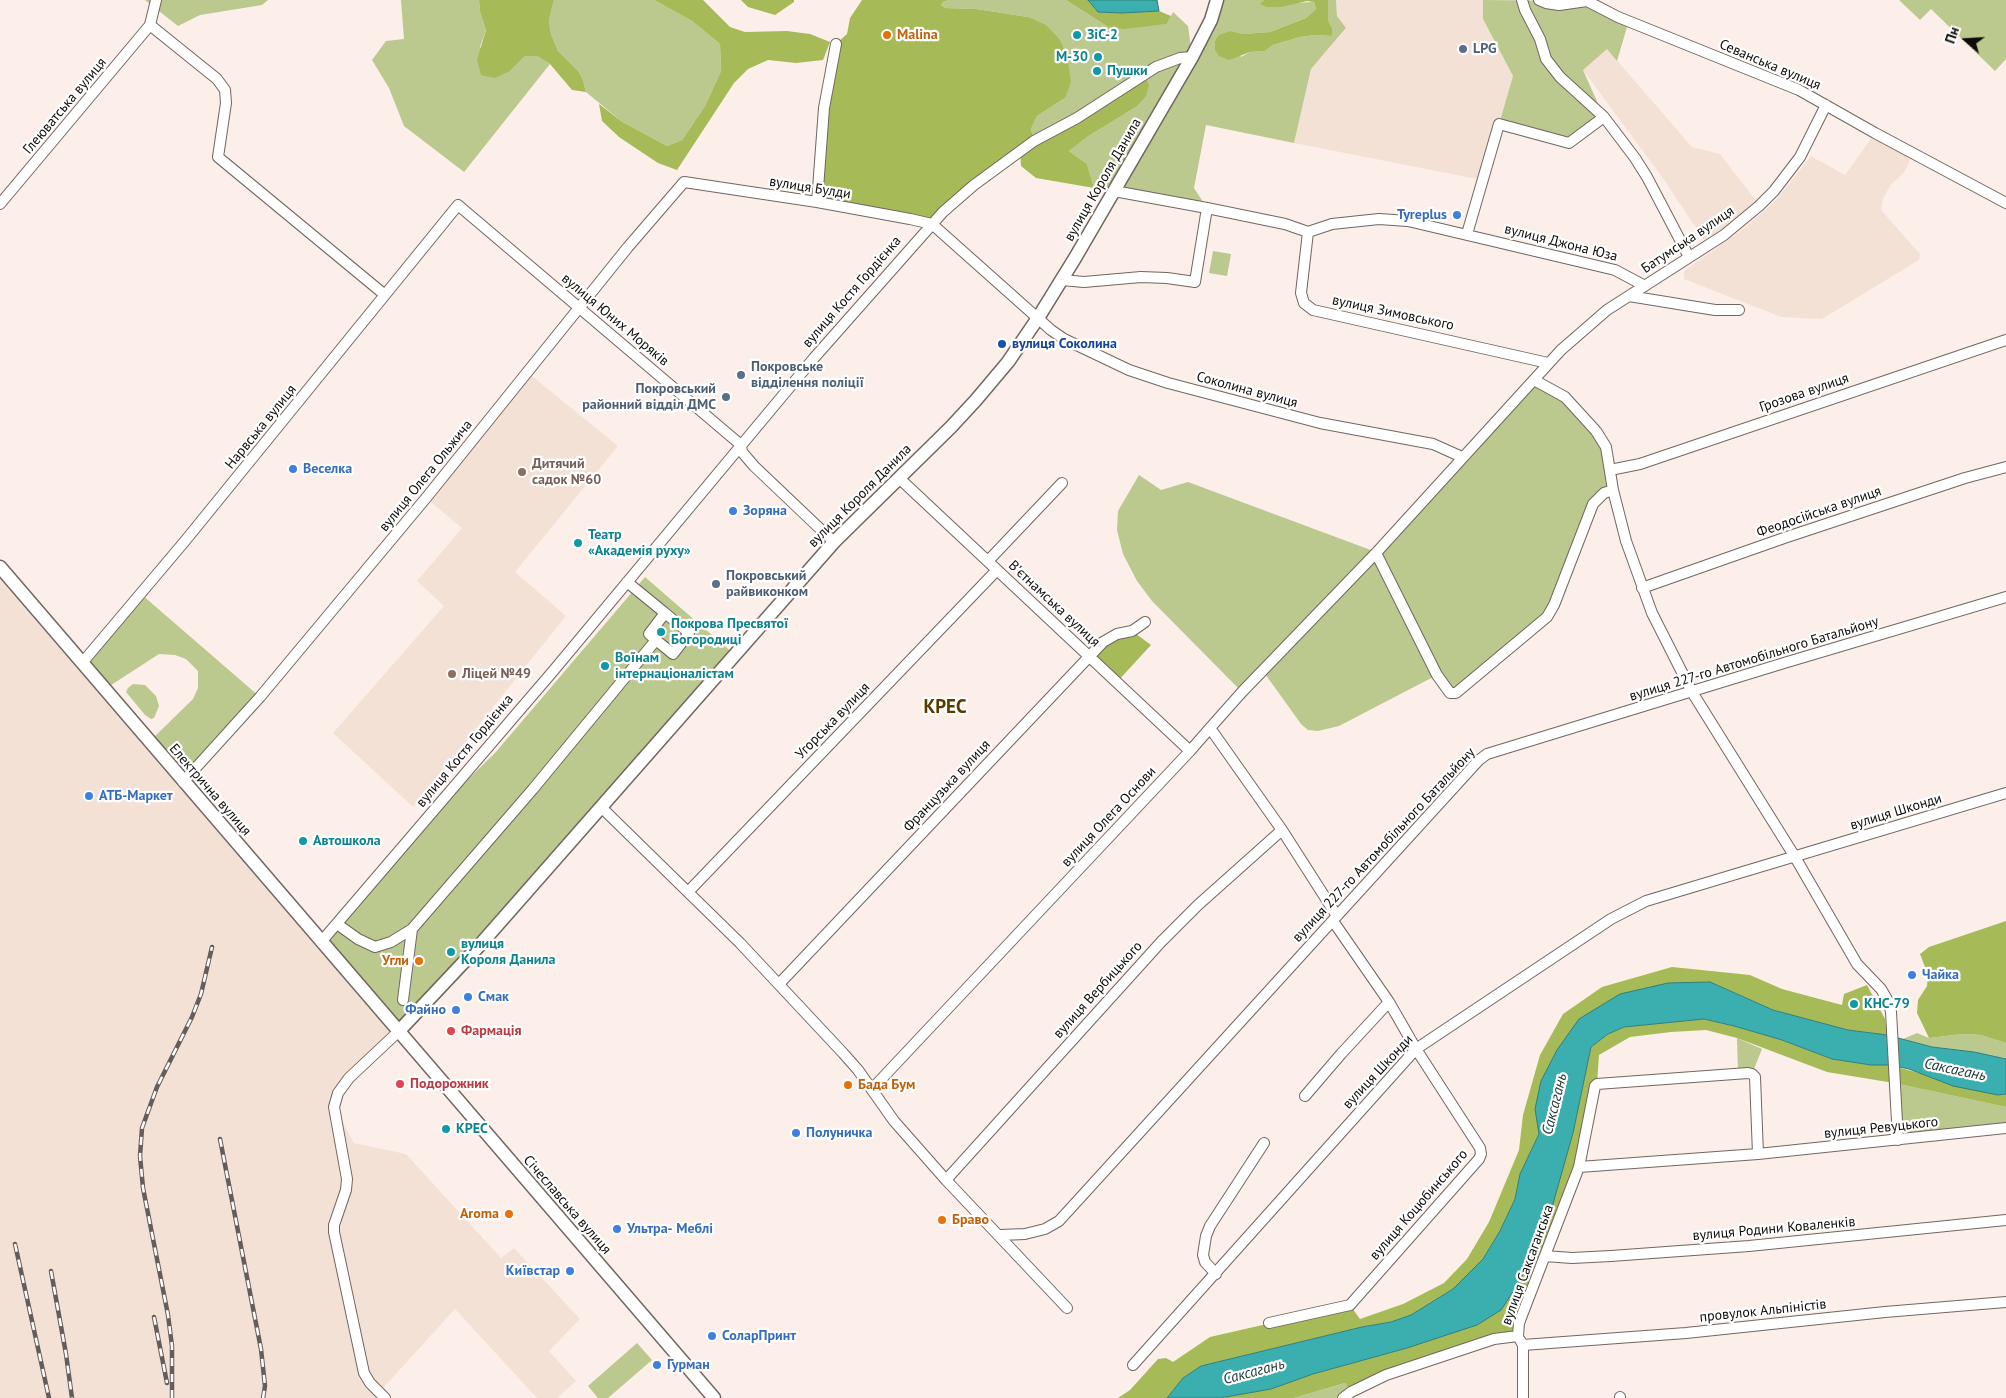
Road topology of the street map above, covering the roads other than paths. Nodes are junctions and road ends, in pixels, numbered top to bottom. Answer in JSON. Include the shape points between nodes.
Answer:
{"nodes":[{"id":1,"x":144,"y":0,"type":"edge"},
{"id":2,"x":1217,"y":0,"type":"edge"},
{"id":3,"x":1522,"y":0,"type":"edge"},
{"id":4,"x":1538,"y":0,"type":"edge"},
{"id":5,"x":155,"y":3,"type":"edge"},
{"id":6,"x":150,"y":25,"type":"junction"},
{"id":7,"x":836,"y":44,"type":"dead end"},
{"id":8,"x":1192,"y":56,"type":"junction"},
{"id":9,"x":1826,"y":105,"type":"junction"},
{"id":10,"x":1604,"y":117,"type":"junction"},
{"id":11,"x":684,"y":182,"type":"joint"},
{"id":12,"x":1114,"y":191,"type":"junction"},
{"id":13,"x":817,"y":202,"type":"junction"},
{"id":14,"x":2006,"y":203,"type":"edge"},
{"id":15,"x":0,"y":204,"type":"edge"},
{"id":16,"x":458,"y":205,"type":"joint"},
{"id":17,"x":1207,"y":208,"type":"junction"},
{"id":18,"x":932,"y":224,"type":"junction"},
{"id":19,"x":1308,"y":232,"type":"junction"},
{"id":20,"x":1467,"y":234,"type":"junction"},
{"id":21,"x":1689,"y":257,"type":"junction"},
{"id":22,"x":1062,"y":280,"type":"junction"},
{"id":23,"x":1645,"y":286,"type":"junction"},
{"id":24,"x":385,"y":295,"type":"junction"},
{"id":25,"x":1629,"y":296,"type":"junction"},
{"id":26,"x":579,"y":308,"type":"junction"},
{"id":27,"x":1738,"y":310,"type":"dead end"},
{"id":28,"x":1038,"y":318,"type":"junction"},
{"id":29,"x":2006,"y":340,"type":"edge"},
{"id":30,"x":1548,"y":363,"type":"junction"},
{"id":31,"x":1534,"y":380,"type":"junction"},
{"id":32,"x":741,"y":445,"type":"junction"},
{"id":33,"x":1462,"y":456,"type":"junction"},
{"id":34,"x":2006,"y":467,"type":"edge"},
{"id":35,"x":1610,"y":470,"type":"junction"},
{"id":36,"x":899,"y":478,"type":"junction"},
{"id":37,"x":1062,"y":483,"type":"dead end"},
{"id":38,"x":1614,"y":490,"type":"junction"},
{"id":39,"x":834,"y":542,"type":"junction"},
{"id":40,"x":1376,"y":552,"type":"junction"},
{"id":41,"x":988,"y":561,"type":"junction"},
{"id":42,"x":0,"y":567,"type":"edge"},
{"id":43,"x":997,"y":570,"type":"junction"},
{"id":44,"x":627,"y":582,"type":"junction"},
{"id":45,"x":1642,"y":588,"type":"junction"},
{"id":46,"x":2006,"y":597,"type":"edge"},
{"id":47,"x":666,"y":613,"type":"junction"},
{"id":48,"x":1145,"y":622,"type":"dead end"},
{"id":49,"x":656,"y":640,"type":"junction"},
{"id":50,"x":1089,"y":656,"type":"junction"},
{"id":51,"x":82,"y":663,"type":"junction"},
{"id":52,"x":1692,"y":692,"type":"junction"},
{"id":53,"x":1210,"y":728,"type":"junction"},
{"id":54,"x":1190,"y":751,"type":"junction"},
{"id":55,"x":183,"y":782,"type":"junction"},
{"id":56,"x":2006,"y":793,"type":"edge"},
{"id":57,"x":601,"y":807,"type":"junction"},
{"id":58,"x":1282,"y":830,"type":"junction"},
{"id":59,"x":1795,"y":857,"type":"junction"},
{"id":60,"x":688,"y":892,"type":"junction"},
{"id":61,"x":1335,"y":918,"type":"junction"},
{"id":62,"x":337,"y":924,"type":"junction"},
{"id":63,"x":412,"y":928,"type":"junction"},
{"id":64,"x":321,"y":942,"type":"junction"},
{"id":65,"x":778,"y":984,"type":"junction"},
{"id":66,"x":402,"y":1000,"type":"dead end"},
{"id":67,"x":1389,"y":1002,"type":"junction"},
{"id":68,"x":398,"y":1032,"type":"junction"},
{"id":69,"x":1416,"y":1049,"type":"junction"},
{"id":70,"x":872,"y":1089,"type":"junction"},
{"id":71,"x":1305,"y":1096,"type":"dead end"},
{"id":72,"x":2006,"y":1128,"type":"edge"},
{"id":73,"x":1898,"y":1140,"type":"junction"},
{"id":74,"x":1264,"y":1143,"type":"dead end"},
{"id":75,"x":1758,"y":1154,"type":"junction"},
{"id":76,"x":1579,"y":1167,"type":"junction"},
{"id":77,"x":946,"y":1180,"type":"junction"},
{"id":78,"x":2006,"y":1220,"type":"edge"},
{"id":79,"x":1000,"y":1236,"type":"junction"},
{"id":80,"x":1545,"y":1256,"type":"junction"},
{"id":81,"x":1216,"y":1274,"type":"junction"},
{"id":82,"x":2006,"y":1302,"type":"edge"},
{"id":83,"x":1067,"y":1308,"type":"dead end"},
{"id":84,"x":1269,"y":1323,"type":"dead end"},
{"id":85,"x":1521,"y":1340,"type":"junction"},
{"id":86,"x":1133,"y":1365,"type":"dead end"},
{"id":87,"x":385,"y":1398,"type":"edge"},
{"id":88,"x":714,"y":1398,"type":"edge"},
{"id":89,"x":1343,"y":1398,"type":"edge"},
{"id":90,"x":1523,"y":1398,"type":"edge"}],
"edges":[{"from":1,"to":5,"type":"street"},
{"from":2,"to":8,"type":"main road"},
{"from":3,"to":10,"type":"street","via":[[1546,59],[1560,77]]},
{"from":4,"to":9,"type":"street","name":"Севанська вулиця","via":[[1559,5],[1587,1],[1618,17],[1799,90]]},
{"from":5,"to":6,"type":"street"},
{"from":6,"to":15,"type":"street","name":"Глеюватська вулиця"},
{"from":6,"to":24,"type":"street","via":[[217,79],[225,90],[218,157]]},
{"from":7,"to":13,"type":"street","via":[[824,108]]},
{"from":8,"to":12,"type":"main road","name":"вулиця Короля Данила"},
{"from":8,"to":18,"type":"street","name":"вулиця Костя Гордієнка","via":[[1156,67],[1020,151],[957,199]]},
{"from":9,"to":14,"type":"street","name":"Севанська вулиця"},
{"from":9,"to":21,"type":"street","name":"Батумська вулиця","via":[[1800,157],[1774,191],[1724,235]]},
{"from":10,"to":20,"type":"street","via":[[1569,143],[1499,124]]},
{"from":10,"to":21,"type":"street","via":[[1647,177]]},
{"from":11,"to":13,"type":"street","name":"вулиця Булди"},
{"from":11,"to":26,"type":"street","name":"вулиця Олега Ольжича"},
{"from":12,"to":17,"type":"street"},
{"from":12,"to":22,"type":"main road","name":"вулиця Короля Данила"},
{"from":13,"to":18,"type":"street","name":"вулиця Булди"},
{"from":16,"to":24,"type":"street","name":"Нарвська вулиця"},
{"from":16,"to":26,"type":"street","name":"вулиця Юних Моряків"},
{"from":17,"to":19,"type":"street"},
{"from":17,"to":22,"type":"street","via":[[1195,282],[1141,277],[1084,282]]},
{"from":18,"to":28,"type":"street","name":"Соколина вулиця"},
{"from":18,"to":32,"type":"street","name":"вулиця Костя Гордієнка"},
{"from":19,"to":20,"type":"street","name":"вулиця Джона Юза","via":[[1332,224],[1379,219],[1408,221]]},
{"from":19,"to":30,"type":"street","name":"вулиця Зимовського","via":[[1301,293],[1304,303],[1313,310]]},
{"from":20,"to":23,"type":"street","name":"вулиця Джона Юза","via":[[1615,270]]},
{"from":21,"to":23,"type":"street","name":"Батумська вулиця"},
{"from":22,"to":28,"type":"main road","name":"вулиця Короля Данила"},
{"from":23,"to":25,"type":"street","name":"Батумська вулиця"},
{"from":24,"to":51,"type":"street","name":"Нарвська вулиця","via":[[185,542]]},
{"from":25,"to":27,"type":"street","via":[[1715,310]]},
{"from":25,"to":30,"type":"street","name":"Батумська вулиця","via":[[1582,330]]},
{"from":26,"to":32,"type":"street","name":"вулиця Юних Моряків"},
{"from":26,"to":55,"type":"street","name":"вулиця Олега Ольжича","via":[[267,690]]},
{"from":28,"to":33,"type":"street","name":"Соколина вулиця","via":[[1064,339],[1129,370],[1168,383],[1320,423],[1433,444]]},
{"from":28,"to":36,"type":"main road","name":"вулиця Короля Данила","via":[[1008,362],[976,400]]},
{"from":29,"to":35,"type":"street","name":"Грозова вулиця","via":[[1640,464]]},
{"from":30,"to":31,"type":"street","name":"Батумська вулиця"},
{"from":31,"to":33,"type":"street","name":"Батумська вулиця"},
{"from":31,"to":35,"type":"street","via":[[1565,397],[1596,431],[1606,447]]},
{"from":32,"to":39,"type":"street","name":"вулиця Юних Моряків","via":[[742,452],[754,466]]},
{"from":32,"to":44,"type":"street","name":"вулиця Костя Гордієнка"},
{"from":33,"to":40,"type":"street","name":"Батумська вулиця"},
{"from":34,"to":45,"type":"street","name":"Феодосійська вулиця","via":[[1793,535]]},
{"from":35,"to":38,"type":"street"},
{"from":36,"to":39,"type":"main road","name":"вулиця Короля Данила"},
{"from":36,"to":41,"type":"street","name":"Вʼєтнамська вулиця"},
{"from":37,"to":41,"type":"street"},
{"from":38,"to":40,"type":"street","via":[[1593,504],[1547,617],[1456,692],[1450,693],[1438,675]]},
{"from":38,"to":45,"type":"street"},
{"from":39,"to":57,"type":"main road","name":"вулиця Короля Данила"},
{"from":40,"to":53,"type":"street","name":"вулиця Олега Основи"},
{"from":41,"to":43,"type":"street","name":"Вʼєтнамська вулиця"},
{"from":42,"to":51,"type":"main road","name":"Електрична вулиця"},
{"from":43,"to":50,"type":"street","name":"Вʼєтнамська вулиця"},
{"from":43,"to":60,"type":"street","name":"Угорська вулиця"},
{"from":44,"to":47,"type":"street"},
{"from":44,"to":62,"type":"street","name":"вулиця Костя Гордієнка"},
{"from":45,"to":52,"type":"street"},
{"from":46,"to":52,"type":"street","name":"вулиця 227-го Автомобільного Батальйону"},
{"from":47,"to":49,"type":"street","via":[[649,634]]},
{"from":47,"to":49,"type":"street","via":[[690,633],[673,654]]},
{"from":48,"to":50,"type":"street","name":"Французька вулиця","via":[[1132,631],[1116,634]]},
{"from":49,"to":63,"type":"street"},
{"from":50,"to":54,"type":"street","name":"Вʼєтнамська вулиця"},
{"from":50,"to":65,"type":"street","name":"Французька вулиця"},
{"from":51,"to":55,"type":"main road","name":"Електрична вулиця"},
{"from":52,"to":59,"type":"street"},
{"from":52,"to":61,"type":"street","name":"вулиця 227-го Автомобільного Батальйону","via":[[1487,754]]},
{"from":53,"to":54,"type":"street","name":"вулиця Олега Основи"},
{"from":53,"to":58,"type":"street"},
{"from":54,"to":70,"type":"street","name":"вулиця Олега Основи"},
{"from":55,"to":64,"type":"main road","name":"Електрична вулиця"},
{"from":56,"to":59,"type":"street","name":"вулиця Шконди"},
{"from":57,"to":60,"type":"street"},
{"from":57,"to":68,"type":"main road","name":"вулиця Короля Данила","via":[[479,946]]},
{"from":58,"to":61,"type":"street"},
{"from":58,"to":77,"type":"street","name":"вулиця Вербицького","via":[[1161,942]]},
{"from":59,"to":69,"type":"street","name":"вулиця Шконди","via":[[1646,901],[1627,910]]},
{"from":59,"to":73,"type":"street","via":[[1862,970],[1888,1001]]},
{"from":60,"to":65,"type":"street"},
{"from":61,"to":67,"type":"street","name":"вулиця Коцюбинського"},
{"from":61,"to":79,"type":"street","name":"вулиця 227-го Автомобільного Батальйону","via":[[1059,1221],[1026,1234]]},
{"from":62,"to":63,"type":"street","via":[[358,940],[375,947],[391,942]]},
{"from":62,"to":64,"type":"street","name":"вулиця Костя Гордієнка"},
{"from":63,"to":66,"type":"street"},
{"from":64,"to":68,"type":"main road","name":"Електрична вулиця"},
{"from":65,"to":70,"type":"street"},
{"from":67,"to":69,"type":"street","name":"вулиця Коцюбинського"},
{"from":67,"to":71,"type":"street"},
{"from":68,"to":87,"type":"street","via":[[350,1078],[338,1093],[334,1107],[347,1178],[334,1232],[364,1373]]},
{"from":68,"to":88,"type":"main road","name":"Січеславська вулиця"},
{"from":69,"to":81,"type":"street","name":"вулиця Шконди"},
{"from":69,"to":84,"type":"street","name":"вулиця Коцюбинського","via":[[1480,1148],[1479,1158],[1350,1305]]},
{"from":70,"to":77,"type":"street","via":[[894,1121]]},
{"from":72,"to":73,"type":"street","name":"вулиця Ревуцького"},
{"from":73,"to":75,"type":"street","name":"вулиця Ревуцького"},
{"from":74,"to":81,"type":"street","via":[[1206,1236],[1202,1256]]},
{"from":75,"to":76,"type":"street","name":"вулиця Ревуцького"},
{"from":75,"to":76,"type":"street","name":"вулиця Саксаганська","via":[[1755,1077],[1748,1073],[1597,1084]]},
{"from":76,"to":80,"type":"street","name":"вулиця Саксаганська"},
{"from":77,"to":79,"type":"street"},
{"from":78,"to":80,"type":"street","name":"вулиця Родини Коваленків","via":[[1749,1246],[1572,1258]]},
{"from":79,"to":83,"type":"street"},
{"from":80,"to":85,"type":"street","name":"вулиця Саксаганська","via":[[1519,1323]]},
{"from":81,"to":86,"type":"street","name":"вулиця Шконди"},
{"from":82,"to":85,"type":"street","name":"провулок Альпіністів","via":[[1686,1333]]},
{"from":85,"to":89,"type":"street","name":"вулиця Саксаганська","via":[[1494,1340],[1386,1375]]},
{"from":85,"to":90,"type":"street"}]}
